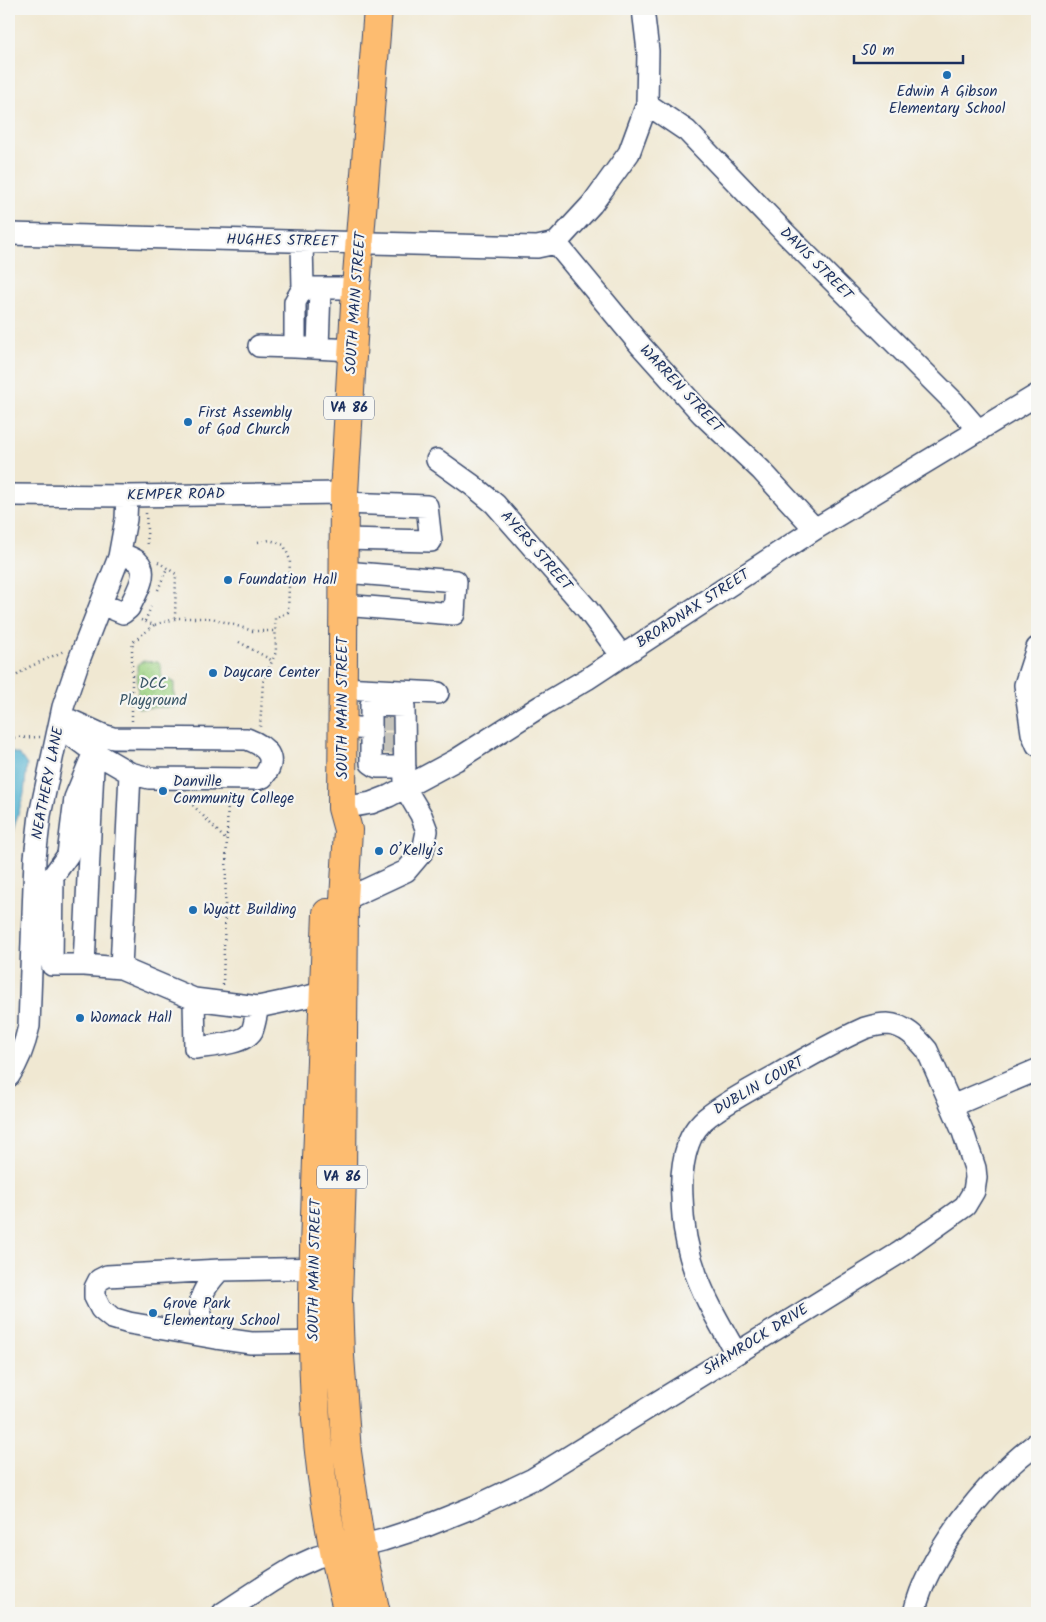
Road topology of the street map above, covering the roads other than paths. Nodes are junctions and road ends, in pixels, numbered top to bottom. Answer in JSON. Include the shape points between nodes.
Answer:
{"nodes":[{"id":1,"x":378,"y":9,"type":"edge"},
{"id":2,"x":643,"y":9,"type":"edge"},
{"id":3,"x":646,"y":104,"type":"junction"},
{"id":4,"x":9,"y":234,"type":"edge"},
{"id":5,"x":302,"y":242,"type":"junction"},
{"id":6,"x":360,"y":243,"type":"junction"},
{"id":7,"x":556,"y":243,"type":"junction"},
{"id":8,"x":356,"y":288,"type":"junction"},
{"id":9,"x":311,"y":289,"type":"junction"},
{"id":10,"x":259,"y":346,"type":"dead end"},
{"id":11,"x":295,"y":347,"type":"junction"},
{"id":12,"x":318,"y":348,"type":"junction"},
{"id":13,"x":352,"y":350,"type":"junction"},
{"id":14,"x":1037,"y":395,"type":"edge"},
{"id":15,"x":979,"y":431,"type":"junction"},
{"id":16,"x":437,"y":460,"type":"dead end"},
{"id":17,"x":9,"y":495,"type":"edge"},
{"id":18,"x":136,"y":496,"type":"junction"},
{"id":19,"x":344,"y":498,"type":"junction"},
{"id":20,"x":815,"y":529,"type":"junction"},
{"id":21,"x":344,"y":539,"type":"junction"},
{"id":22,"x":374,"y":540,"type":"junction"},
{"id":23,"x":120,"y":553,"type":"junction"},
{"id":24,"x":344,"y":572,"type":"junction"},
{"id":25,"x":373,"y":574,"type":"junction"},
{"id":26,"x":101,"y":604,"type":"junction"},
{"id":27,"x":343,"y":605,"type":"junction"},
{"id":28,"x":1037,"y":648,"type":"edge"},
{"id":29,"x":622,"y":656,"type":"junction"},
{"id":30,"x":343,"y":688,"type":"junction"},
{"id":31,"x":438,"y":693,"type":"dead end"},
{"id":32,"x":59,"y":726,"type":"junction"},
{"id":33,"x":343,"y":727,"type":"junction"},
{"id":34,"x":386,"y":731,"type":"junction"},
{"id":35,"x":1037,"y":745,"type":"edge"},
{"id":36,"x":94,"y":752,"type":"junction"},
{"id":37,"x":130,"y":773,"type":"junction"},
{"id":38,"x":405,"y":777,"type":"junction"},
{"id":39,"x":342,"y":808,"type":"junction"},
{"id":40,"x":344,"y":900,"type":"junction"},
{"id":41,"x":84,"y":965,"type":"junction"},
{"id":42,"x":121,"y":968,"type":"junction"},
{"id":43,"x":324,"y":992,"type":"junction"},
{"id":44,"x":194,"y":999,"type":"junction"},
{"id":45,"x":258,"y":1007,"type":"junction"},
{"id":46,"x":1037,"y":1070,"type":"edge"},
{"id":47,"x":9,"y":1076,"type":"edge"},
{"id":48,"x":952,"y":1106,"type":"junction"},
{"id":49,"x":326,"y":1268,"type":"junction"},
{"id":50,"x":220,"y":1270,"type":"junction"},
{"id":51,"x":216,"y":1338,"type":"junction"},
{"id":52,"x":326,"y":1342,"type":"junction"},
{"id":53,"x":736,"y":1352,"type":"junction"},
{"id":54,"x":1037,"y":1443,"type":"edge"},
{"id":55,"x":361,"y":1546,"type":"junction"},
{"id":56,"x":334,"y":1552,"type":"junction"},
{"id":57,"x":223,"y":1613,"type":"edge"},
{"id":58,"x":348,"y":1613,"type":"edge"},
{"id":59,"x":376,"y":1613,"type":"edge"},
{"id":60,"x":914,"y":1613,"type":"edge"}],
"edges":[{"from":1,"to":6,"type":"main road","name":"SOUTH MAIN STREET","number":"VA 86"},
{"from":2,"to":3,"type":"street","via":[[648,51]]},
{"from":3,"to":7,"type":"street","via":[[630,153],[592,204]]},
{"from":3,"to":15,"type":"street","name":"DAVIS STREET","via":[[687,131]]},
{"from":4,"to":5,"type":"street","name":"HUGHES STREET"},
{"from":5,"to":6,"type":"street","name":"HUGHES STREET"},
{"from":5,"to":9,"type":"street"},
{"from":6,"to":7,"type":"street","name":"HUGHES STREET","via":[[537,246]]},
{"from":6,"to":8,"type":"main road","name":"SOUTH MAIN STREET","number":"VA 86"},
{"from":7,"to":20,"type":"street","name":"WARREN STREET","via":[[702,414],[761,470]]},
{"from":8,"to":9,"type":"street"},
{"from":8,"to":13,"type":"main road","name":"SOUTH MAIN STREET","number":"VA 86"},
{"from":9,"to":11,"type":"street","via":[[296,302]]},
{"from":9,"to":12,"type":"street"},
{"from":10,"to":11,"type":"street"},
{"from":11,"to":12,"type":"street"},
{"from":12,"to":13,"type":"street"},
{"from":13,"to":19,"type":"main road","name":"SOUTH MAIN STREET","number":"VA 86"},
{"from":14,"to":15,"type":"street","name":"BROADNAX STREET"},
{"from":15,"to":20,"type":"street","name":"BROADNAX STREET"},
{"from":16,"to":29,"type":"street","name":"AYERS STREET","via":[[496,504]]},
{"from":17,"to":18,"type":"street","name":"KEMPER ROAD"},
{"from":18,"to":19,"type":"street","name":"KEMPER ROAD"},
{"from":18,"to":23,"type":"street","name":"NEATHERY LANE","via":[[126,519]]},
{"from":19,"to":21,"type":"main road","name":"SOUTH MAIN STREET","number":"VA 86"},
{"from":19,"to":22,"type":"street","name":"KEMPER ROAD","via":[[427,506],[431,541]]},
{"from":20,"to":29,"type":"street","name":"BROADNAX STREET"},
{"from":21,"to":22,"type":"street"},
{"from":21,"to":24,"type":"main road","name":"SOUTH MAIN STREET","number":"VA 86"},
{"from":22,"to":25,"type":"street"},
{"from":23,"to":26,"type":"street","name":"NEATHERY LANE"},
{"from":23,"to":26,"type":"street","via":[[138,562],[142,578],[130,608],[123,613]]},
{"from":24,"to":25,"type":"street"},
{"from":24,"to":27,"type":"main road","name":"SOUTH MAIN STREET","number":"VA 86"},
{"from":25,"to":27,"type":"street","via":[[456,581],[454,614]]},
{"from":26,"to":32,"type":"street","name":"NEATHERY LANE"},
{"from":27,"to":30,"type":"main road","name":"SOUTH MAIN STREET","number":"VA 86"},
{"from":28,"to":35,"type":"street","via":[[1025,685],[1032,733]]},
{"from":29,"to":38,"type":"street","name":"BROADNAX STREET","via":[[494,737]]},
{"from":30,"to":31,"type":"street"},
{"from":30,"to":33,"type":"main road","name":"SOUTH MAIN STREET","number":"VA 86"},
{"from":32,"to":36,"type":"street"},
{"from":32,"to":37,"type":"street","via":[[113,738],[247,739],[266,749],[271,765],[258,779],[150,778]]},
{"from":32,"to":47,"type":"street","name":"NEATHERY LANE","via":[[40,815],[35,858],[29,1026],[20,1058]]},
{"from":33,"to":34,"type":"street"},
{"from":33,"to":39,"type":"main road","name":"SOUTH MAIN STREET","number":"VA 86"},
{"from":34,"to":38,"type":"street"},
{"from":34,"to":38,"type":"street","via":[[371,762]]},
{"from":36,"to":37,"type":"street"},
{"from":36,"to":41,"type":"street"},
{"from":36,"to":41,"type":"street","via":[[75,798],[68,855],[53,876],[52,965]]},
{"from":37,"to":42,"type":"street"},
{"from":38,"to":39,"type":"street","name":"BROADNAX STREET","via":[[389,796]]},
{"from":38,"to":40,"type":"street","via":[[427,831],[423,851],[406,871]]},
{"from":39,"to":40,"type":"main road","name":"SOUTH MAIN STREET","number":"VA 86","via":[[348,830]]},
{"from":39,"to":43,"type":"main road","name":"SOUTH MAIN STREET","number":"VA 86","via":[[330,826]]},
{"from":40,"to":49,"type":"main road","name":"SOUTH MAIN STREET","number":"VA 86"},
{"from":41,"to":42,"type":"street"},
{"from":42,"to":44,"type":"street"},
{"from":43,"to":45,"type":"street"},
{"from":43,"to":49,"type":"main road","name":"SOUTH MAIN STREET","number":"VA 86"},
{"from":44,"to":45,"type":"street"},
{"from":44,"to":45,"type":"street","via":[[195,1048],[246,1037],[252,1031]]},
{"from":46,"to":48,"type":"street"},
{"from":48,"to":53,"type":"street","name":"SHAMROCK DRIVE","via":[[975,1168],[974,1191],[965,1206],[899,1253]]},
{"from":48,"to":53,"type":"street","name":"DUBLIN COURT","via":[[927,1050],[907,1031],[888,1024],[866,1028],[802,1060],[736,1097],[698,1127],[688,1143],[681,1184],[686,1244],[707,1301]]},
{"from":49,"to":50,"type":"street"},
{"from":49,"to":52,"type":"main road","name":"SOUTH MAIN STREET","number":"VA 86"},
{"from":50,"to":51,"type":"street","via":[[207,1284],[200,1301],[205,1328]]},
{"from":50,"to":51,"type":"street","via":[[107,1276],[99,1280],[95,1288],[95,1298],[101,1309],[112,1318]]},
{"from":51,"to":52,"type":"street","via":[[251,1343]]},
{"from":52,"to":55,"type":"main road","name":"SOUTH MAIN STREET","number":"VA 86"},
{"from":52,"to":56,"type":"main road","name":"SOUTH MAIN STREET","number":"VA 86","via":[[316,1419]]},
{"from":53,"to":55,"type":"street","name":"SHAMROCK DRIVE","via":[[533,1479],[426,1526]]},
{"from":54,"to":60,"type":"street","via":[[973,1506],[937,1556]]},
{"from":55,"to":56,"type":"street","name":"SHAMROCK DRIVE"},
{"from":55,"to":59,"type":"main road","name":"SOUTH MAIN STREET","number":"VA 86"},
{"from":56,"to":57,"type":"street","name":"SHAMROCK DRIVE","via":[[295,1567]]},
{"from":56,"to":58,"type":"main road","name":"SOUTH MAIN STREET","number":"VA 86"}]}
